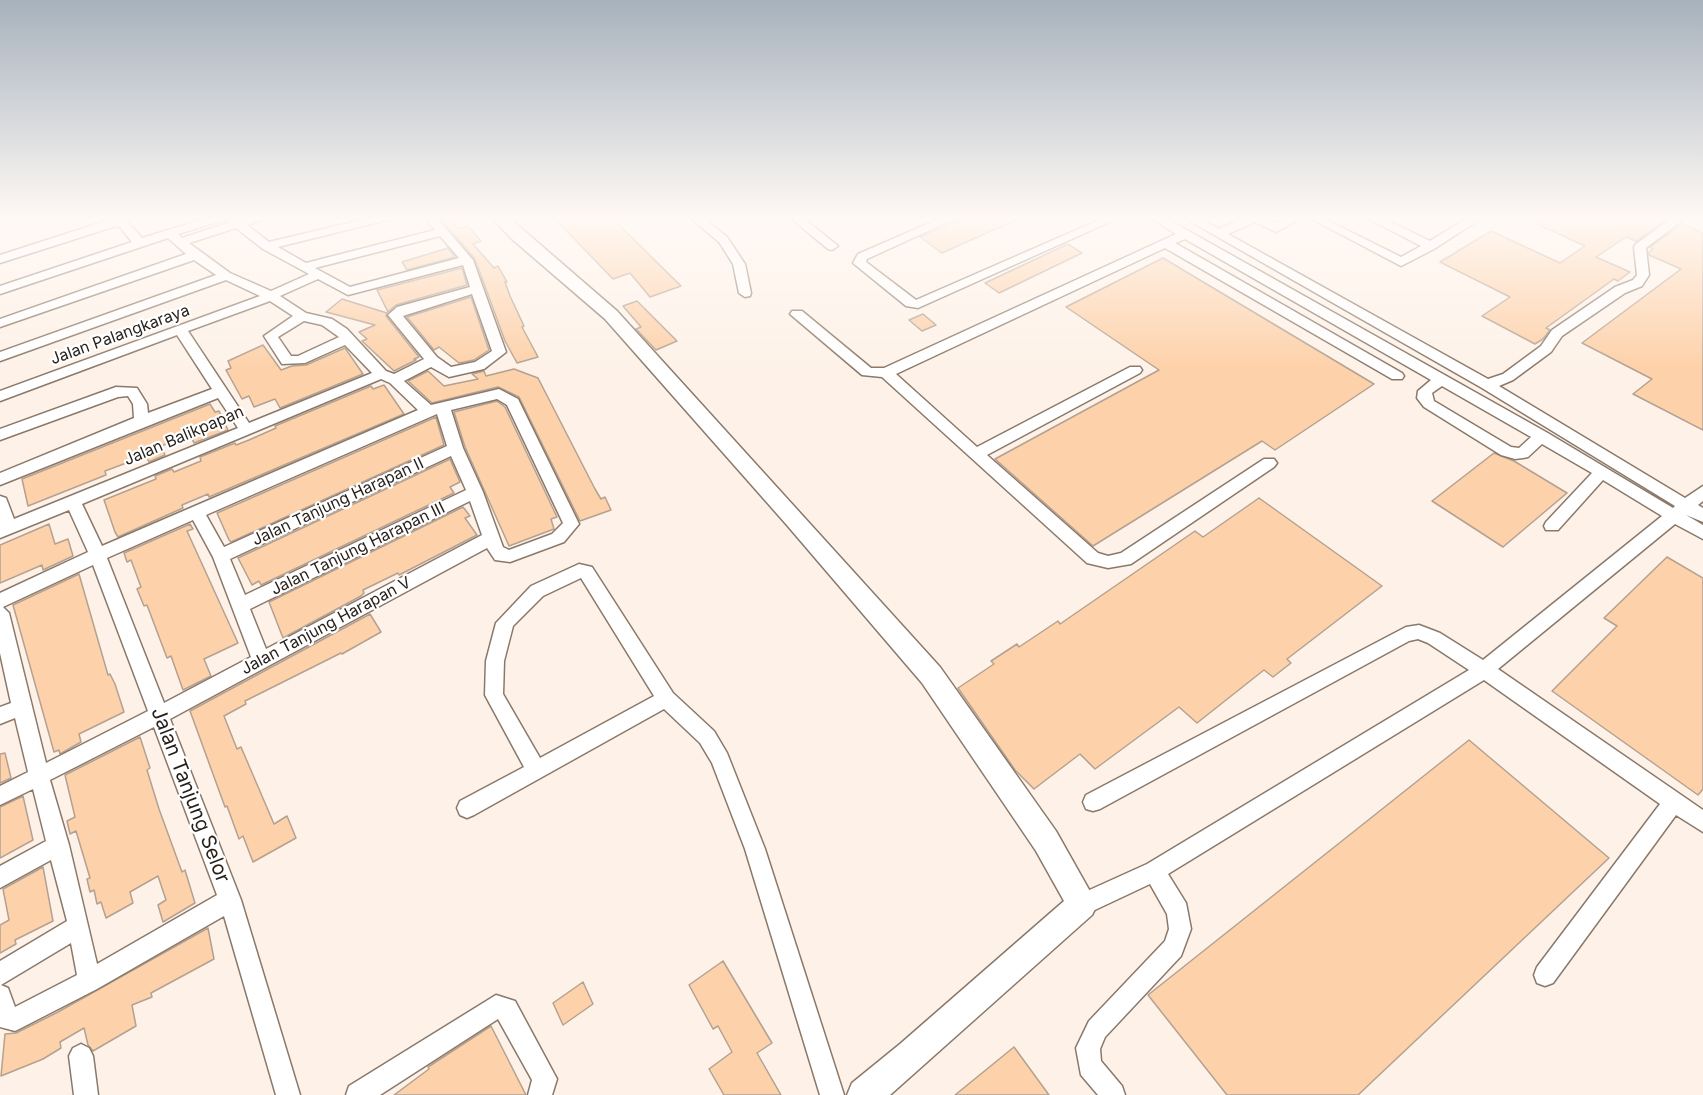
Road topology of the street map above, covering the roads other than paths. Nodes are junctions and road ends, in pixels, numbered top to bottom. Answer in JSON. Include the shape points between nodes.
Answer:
{"nodes":[{"id":1,"x":70,"y":267,"type":"edge"},
{"id":2,"x":160,"y":267,"type":"edge"},
{"id":3,"x":213,"y":267,"type":"edge"},
{"id":4,"x":303,"y":267,"type":"edge"},
{"id":5,"x":440,"y":267,"type":"edge"},
{"id":6,"x":469,"y":267,"type":"edge"},
{"id":7,"x":555,"y":267,"type":"edge"},
{"id":8,"x":740,"y":267,"type":"edge"},
{"id":9,"x":864,"y":267,"type":"edge"},
{"id":10,"x":1001,"y":267,"type":"edge"},
{"id":11,"x":1114,"y":267,"type":"edge"},
{"id":12,"x":1208,"y":267,"type":"edge"},
{"id":13,"x":1244,"y":267,"type":"edge"},
{"id":14,"x":1279,"y":267,"type":"edge"},
{"id":15,"x":1642,"y":267,"type":"edge"},
{"id":16,"x":318,"y":275,"type":"junction"},
{"id":17,"x":226,"y":276,"type":"junction"},
{"id":18,"x":476,"y":289,"type":"junction"},
{"id":19,"x":0,"y":290,"type":"edge"},
{"id":20,"x":745,"y":293,"type":"dead end"},
{"id":21,"x":271,"y":296,"type":"junction"},
{"id":22,"x":797,"y":314,"type":"dead end"},
{"id":23,"x":302,"y":316,"type":"junction"},
{"id":24,"x":0,"y":323,"type":"edge"},
{"id":25,"x":180,"y":330,"type":"junction"},
{"id":26,"x":346,"y":339,"type":"junction"},
{"id":27,"x":0,"y":357,"type":"edge"},
{"id":28,"x":432,"y":360,"type":"junction"},
{"id":29,"x":1135,"y":370,"type":"dead end"},
{"id":30,"x":886,"y":373,"type":"junction"},
{"id":31,"x":1397,"y":376,"type":"dead end"},
{"id":32,"x":388,"y":377,"type":"junction"},
{"id":33,"x":1442,"y":379,"type":"junction"},
{"id":34,"x":1487,"y":385,"type":"junction"},
{"id":35,"x":221,"y":391,"type":"junction"},
{"id":36,"x":0,"y":396,"type":"edge"},
{"id":37,"x":435,"y":410,"type":"junction"},
{"id":38,"x":142,"y":421,"type":"junction"},
{"id":39,"x":246,"y":429,"type":"junction"},
{"id":40,"x":0,"y":435,"type":"edge"},
{"id":41,"x":1541,"y":436,"type":"junction"},
{"id":42,"x":455,"y":448,"type":"junction"},
{"id":43,"x":976,"y":454,"type":"junction"},
{"id":44,"x":1269,"y":463,"type":"dead end"},
{"id":45,"x":1600,"y":473,"type":"junction"},
{"id":46,"x":0,"y":479,"type":"edge"},
{"id":47,"x":475,"y":492,"type":"junction"},
{"id":48,"x":1703,"y":492,"type":"edge"},
{"id":49,"x":0,"y":502,"type":"edge"},
{"id":50,"x":73,"y":502,"type":"junction"},
{"id":51,"x":1678,"y":510,"type":"junction"},
{"id":52,"x":196,"y":512,"type":"junction"},
{"id":53,"x":1703,"y":516,"type":"edge"},
{"id":54,"x":1552,"y":526,"type":"dead end"},
{"id":55,"x":4,"y":530,"type":"edge"},
{"id":56,"x":1703,"y":533,"type":"edge"},
{"id":57,"x":493,"y":537,"type":"junction"},
{"id":58,"x":98,"y":555,"type":"junction"},
{"id":59,"x":221,"y":556,"type":"junction"},
{"id":60,"x":0,"y":601,"type":"edge"},
{"id":61,"x":241,"y":605,"type":"junction"},
{"id":62,"x":0,"y":614,"type":"edge"},
{"id":63,"x":5,"y":654,"type":"edge"},
{"id":64,"x":261,"y":660,"type":"junction"},
{"id":65,"x":1484,"y":670,"type":"junction"},
{"id":66,"x":666,"y":699,"type":"junction"},
{"id":67,"x":21,"y":706,"type":"junction"},
{"id":68,"x":159,"y":715,"type":"junction"},
{"id":69,"x":0,"y":716,"type":"edge"},
{"id":70,"x":536,"y":770,"type":"junction"},
{"id":71,"x":40,"y":776,"type":"junction"},
{"id":72,"x":0,"y":796,"type":"edge"},
{"id":73,"x":1674,"y":801,"type":"junction"},
{"id":74,"x":1093,"y":802,"type":"dead end"},
{"id":75,"x":467,"y":808,"type":"dead end"},
{"id":76,"x":1703,"y":822,"type":"edge"},
{"id":77,"x":59,"y":845,"type":"junction"},
{"id":78,"x":1154,"y":871,"type":"junction"},
{"id":79,"x":0,"y":877,"type":"edge"},
{"id":80,"x":230,"y":900,"type":"junction"},
{"id":81,"x":1082,"y":905,"type":"junction"},
{"id":82,"x":79,"y":926,"type":"junction"},
{"id":83,"x":0,"y":974,"type":"edge"},
{"id":84,"x":1545,"y":975,"type":"dead end"},
{"id":85,"x":89,"y":981,"type":"junction"},
{"id":86,"x":0,"y":996,"type":"edge"},
{"id":87,"x":81,"y":1056,"type":"dead end"},
{"id":88,"x":876,"y":1085,"type":"edge"},
{"id":89,"x":86,"y":1095,"type":"edge"},
{"id":90,"x":288,"y":1095,"type":"edge"},
{"id":91,"x":358,"y":1095,"type":"edge"},
{"id":92,"x":540,"y":1095,"type":"edge"},
{"id":93,"x":832,"y":1095,"type":"edge"},
{"id":94,"x":1113,"y":1095,"type":"edge"}],
"edges":[{"from":1,"to":19,"type":"street"},
{"from":2,"to":24,"type":"street"},
{"from":3,"to":17,"type":"street"},
{"from":4,"to":16,"type":"street"},
{"from":5,"to":16,"type":"street","via":[[348,291]]},
{"from":6,"to":18,"type":"street"},
{"from":7,"to":81,"type":"main road","via":[[611,315],[931,675],[1046,841]]},
{"from":8,"to":20,"type":"street"},
{"from":9,"to":10,"type":"street","via":[[911,303],[918,304]]},
{"from":11,"to":30,"type":"street"},
{"from":12,"to":31,"type":"street"},
{"from":13,"to":33,"type":"street"},
{"from":14,"to":34,"type":"street"},
{"from":15,"to":34,"type":"street","via":[[1638,283],[1620,290],[1557,333],[1546,350],[1508,377]]},
{"from":16,"to":21,"type":"street","name":"Jalan Palangkaraya"},
{"from":17,"to":21,"type":"street"},
{"from":17,"to":27,"type":"street"},
{"from":18,"to":28,"type":"street","via":[[499,352],[479,366],[449,372]]},
{"from":18,"to":28,"type":"street","via":[[395,315]]},
{"from":21,"to":23,"type":"street"},
{"from":21,"to":25,"type":"street","name":"Jalan Palangkaraya"},
{"from":22,"to":30,"type":"street","via":[[867,372]]},
{"from":23,"to":26,"type":"street","via":[[327,322]]},
{"from":23,"to":26,"type":"street","via":[[271,336],[287,361],[300,360]]},
{"from":25,"to":35,"type":"street"},
{"from":25,"to":36,"type":"street","name":"Jalan Palangkaraya"},
{"from":26,"to":32,"type":"street"},
{"from":28,"to":32,"type":"street","name":"Jalan Balikpapan"},
{"from":29,"to":43,"type":"street"},
{"from":30,"to":43,"type":"street"},
{"from":32,"to":37,"type":"street"},
{"from":32,"to":39,"type":"street","name":"Jalan Balikpapan"},
{"from":33,"to":41,"type":"street"},
{"from":33,"to":41,"type":"street","via":[[1425,392],[1429,404],[1506,451],[1523,453]]},
{"from":34,"to":51,"type":"street"},
{"from":35,"to":38,"type":"street"},
{"from":35,"to":39,"type":"street"},
{"from":37,"to":42,"type":"street"},
{"from":37,"to":52,"type":"street"},
{"from":37,"to":57,"type":"street","via":[[500,394],[511,399],[570,524],[558,538],[510,556],[496,550]]},
{"from":38,"to":40,"type":"street","via":[[140,404],[132,392],[124,391]]},
{"from":38,"to":46,"type":"street"},
{"from":39,"to":50,"type":"street","name":"Jalan Balikpapan"},
{"from":41,"to":45,"type":"street"},
{"from":42,"to":47,"type":"street"},
{"from":42,"to":59,"type":"street","name":"Jalan Tanjung Harapan II"},
{"from":43,"to":44,"type":"street","via":[[1094,558],[1108,562],[1125,559]]},
{"from":45,"to":51,"type":"street"},
{"from":45,"to":54,"type":"street"},
{"from":47,"to":57,"type":"street"},
{"from":47,"to":61,"type":"street","name":"Jalan Tanjung Harapan III"},
{"from":48,"to":51,"type":"street"},
{"from":49,"to":55,"type":"street"},
{"from":50,"to":55,"type":"street","name":"Jalan Balikpapan"},
{"from":50,"to":58,"type":"street","name":"Jalan Tanjung Selor"},
{"from":51,"to":53,"type":"street"},
{"from":51,"to":56,"type":"street"},
{"from":51,"to":65,"type":"street"},
{"from":52,"to":58,"type":"street"},
{"from":52,"to":59,"type":"street"},
{"from":57,"to":64,"type":"street","name":"Jalan Tanjung Harapan V"},
{"from":58,"to":60,"type":"street"},
{"from":58,"to":68,"type":"street","name":"Jalan Tanjung Selor"},
{"from":59,"to":61,"type":"street"},
{"from":61,"to":64,"type":"street"},
{"from":62,"to":63,"type":"street"},
{"from":63,"to":67,"type":"street"},
{"from":64,"to":68,"type":"street","name":"Jalan Tanjung Harapan V"},
{"from":65,"to":73,"type":"street"},
{"from":65,"to":74,"type":"street","via":[[1434,638],[1419,632],[1406,634]]},
{"from":65,"to":78,"type":"street"},
{"from":66,"to":70,"type":"street"},
{"from":66,"to":70,"type":"street","via":[[586,572],[579,571],[537,591],[505,623],[495,662],[494,695]]},
{"from":66,"to":93,"type":"street","via":[[707,738],[720,759],[755,849]]},
{"from":67,"to":69,"type":"street"},
{"from":67,"to":71,"type":"street"},
{"from":68,"to":71,"type":"street","name":"Jalan Tanjung Harapan V"},
{"from":68,"to":80,"type":"street","name":"Jalan Tanjung Selor"},
{"from":70,"to":75,"type":"street"},
{"from":71,"to":72,"type":"street","name":"Jalan Tanjung Harapan V"},
{"from":71,"to":77,"type":"street"},
{"from":73,"to":76,"type":"street"},
{"from":73,"to":84,"type":"street"},
{"from":77,"to":79,"type":"street"},
{"from":77,"to":82,"type":"street"},
{"from":78,"to":81,"type":"street"},
{"from":78,"to":94,"type":"street","via":[[1178,910],[1180,929],[1173,948],[1097,1029],[1088,1048],[1090,1066]]},
{"from":80,"to":85,"type":"street"},
{"from":80,"to":90,"type":"street","name":"Jalan Tanjung Selor"},
{"from":81,"to":88,"type":"main road"},
{"from":82,"to":83,"type":"street"},
{"from":82,"to":85,"type":"street"},
{"from":85,"to":86,"type":"street","via":[[15,1019],[6,1018]]},
{"from":87,"to":89,"type":"street"},
{"from":91,"to":92,"type":"street","via":[[496,1007],[507,1009],[545,1079]]}]}
